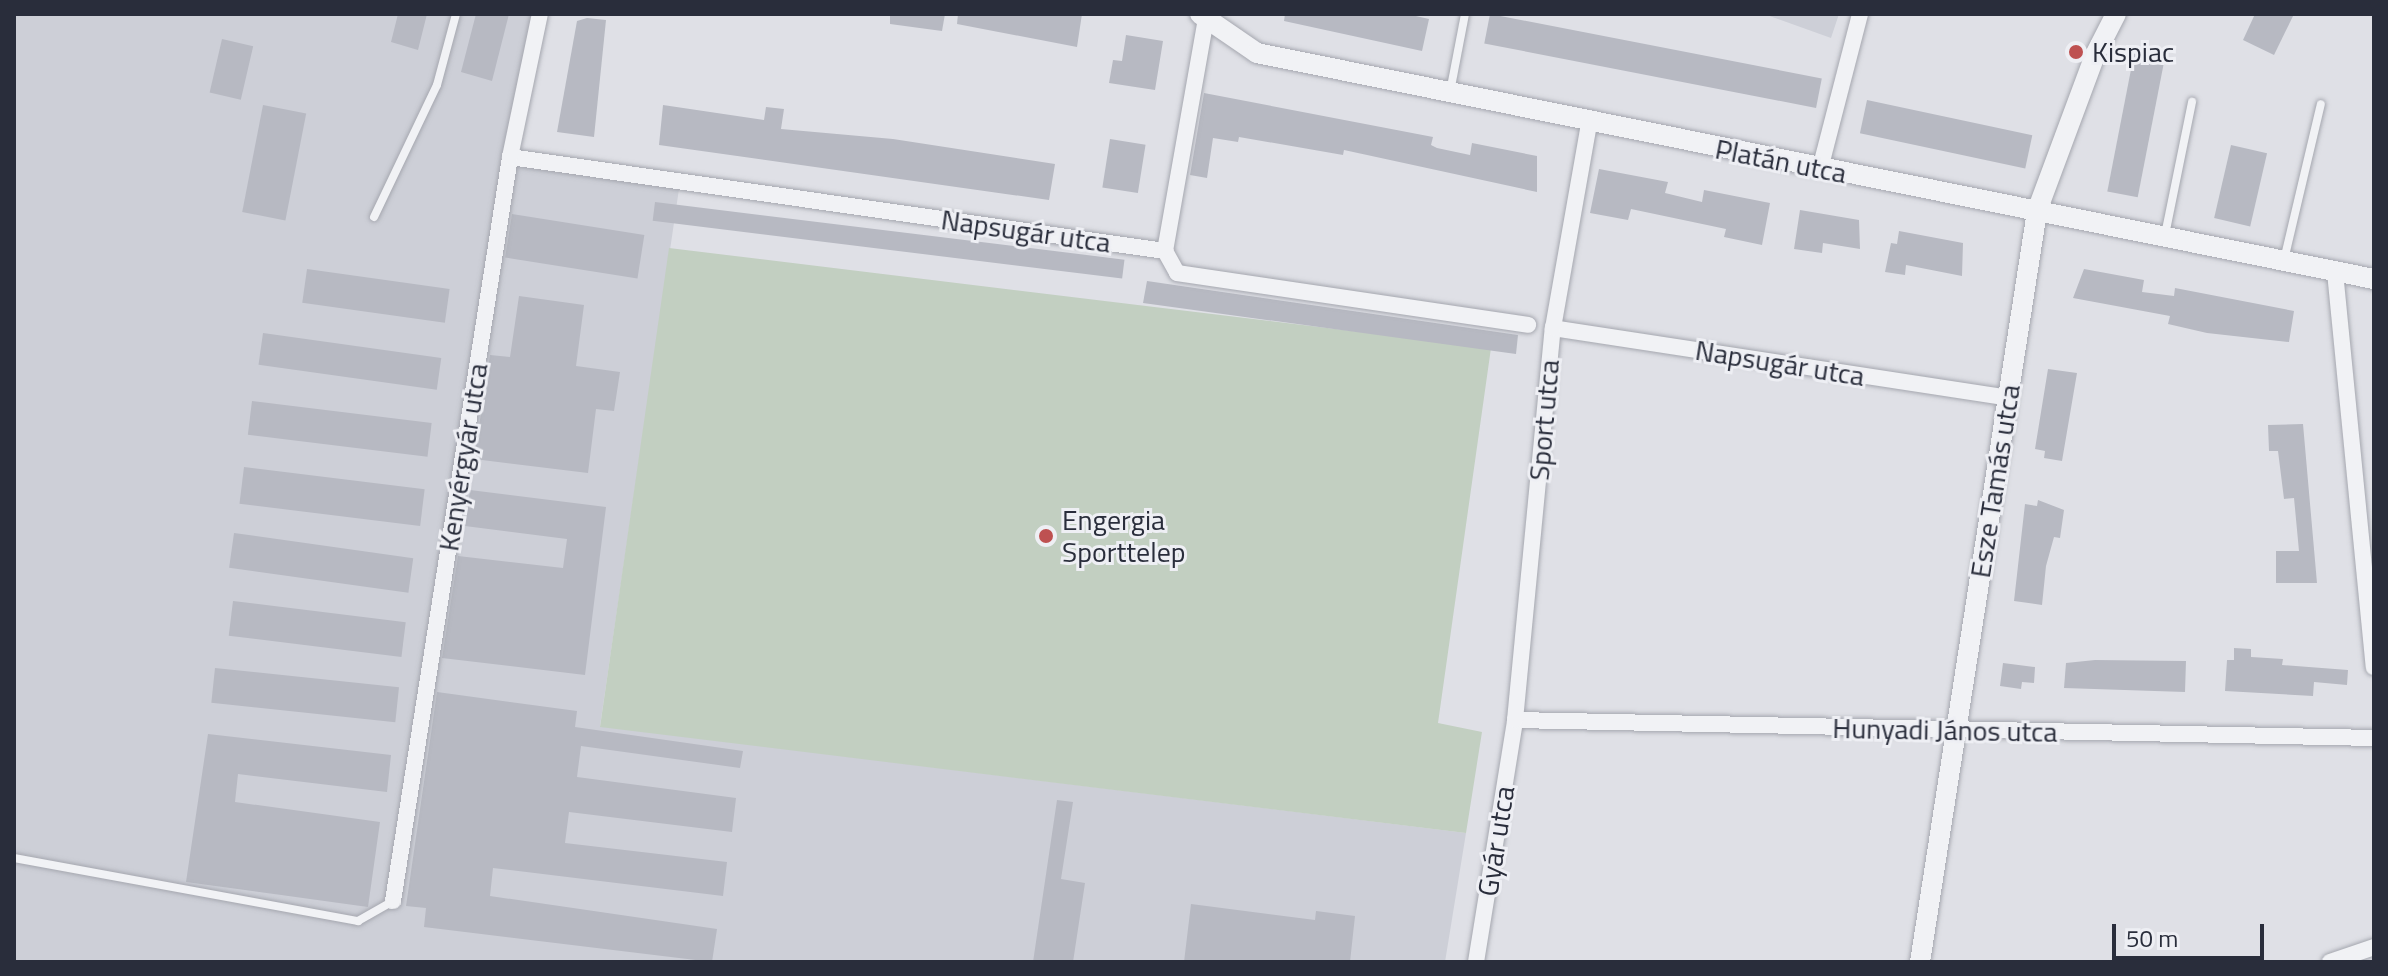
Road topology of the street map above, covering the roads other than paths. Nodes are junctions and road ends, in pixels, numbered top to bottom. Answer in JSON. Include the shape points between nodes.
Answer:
{"nodes":[{"id":1,"x":456,"y":14,"type":"edge"},
{"id":2,"x":540,"y":14,"type":"edge"},
{"id":3,"x":1465,"y":14,"type":"edge"},
{"id":4,"x":1860,"y":14,"type":"edge"},
{"id":5,"x":2116,"y":14,"type":"edge"},
{"id":6,"x":1205,"y":15,"type":"edge"},
{"id":7,"x":1450,"y":94,"type":"junction"},
{"id":8,"x":2192,"y":102,"type":"dead end"},
{"id":9,"x":2321,"y":104,"type":"dead end"},
{"id":10,"x":1589,"y":123,"type":"junction"},
{"id":11,"x":510,"y":157,"type":"junction"},
{"id":12,"x":1820,"y":169,"type":"junction"},
{"id":13,"x":2037,"y":211,"type":"junction"},
{"id":14,"x":374,"y":217,"type":"dead end"},
{"id":15,"x":2164,"y":236,"type":"junction"},
{"id":16,"x":1165,"y":251,"type":"junction"},
{"id":17,"x":2284,"y":261,"type":"junction"},
{"id":18,"x":2335,"y":272,"type":"junction"},
{"id":19,"x":2374,"y":279,"type":"edge"},
{"id":20,"x":1528,"y":325,"type":"dead end"},
{"id":21,"x":1553,"y":328,"type":"junction"},
{"id":22,"x":2008,"y":398,"type":"junction"},
{"id":23,"x":2374,"y":667,"type":"edge"},
{"id":24,"x":1515,"y":720,"type":"junction"},
{"id":25,"x":1956,"y":731,"type":"junction"},
{"id":26,"x":2374,"y":738,"type":"edge"},
{"id":27,"x":14,"y":858,"type":"edge"},
{"id":28,"x":393,"y":901,"type":"joint"},
{"id":29,"x":2374,"y":947,"type":"edge"},
{"id":30,"x":1476,"y":962,"type":"edge"},
{"id":31,"x":1920,"y":962,"type":"edge"},
{"id":32,"x":2330,"y":962,"type":"edge"}],
"edges":[{"from":1,"to":14,"type":"lane","via":[[437,85]]},
{"from":2,"to":11,"type":"street","name":"Kenyérgyár utca"},
{"from":3,"to":7,"type":"lane"},
{"from":4,"to":12,"type":"street"},
{"from":5,"to":13,"type":"street","name":"Esze Tamás utca"},
{"from":6,"to":7,"type":"street","name":"Platán utca","via":[[1257,53]]},
{"from":6,"to":16,"type":"street"},
{"from":7,"to":10,"type":"street","name":"Platán utca"},
{"from":8,"to":15,"type":"lane"},
{"from":9,"to":17,"type":"lane"},
{"from":10,"to":12,"type":"street","name":"Platán utca"},
{"from":10,"to":21,"type":"street","name":"Sport utca"},
{"from":11,"to":16,"type":"street","name":"Napsugár utca"},
{"from":11,"to":28,"type":"street","name":"Kenyérgyár utca"},
{"from":12,"to":13,"type":"street","name":"Platán utca"},
{"from":13,"to":15,"type":"street","name":"Platán utca"},
{"from":13,"to":22,"type":"street","name":"Esze Tamás utca"},
{"from":15,"to":17,"type":"street","name":"Platán utca"},
{"from":16,"to":20,"type":"street","via":[[1177,273]]},
{"from":17,"to":18,"type":"street","name":"Platán utca"},
{"from":18,"to":19,"type":"street","name":"Platán utca"},
{"from":18,"to":23,"type":"street"},
{"from":21,"to":22,"type":"street","name":"Napsugár utca"},
{"from":21,"to":24,"type":"street","name":"Sport utca"},
{"from":22,"to":25,"type":"street","name":"Esze Tamás utca"},
{"from":24,"to":25,"type":"street","name":"Hunyadi János utca"},
{"from":24,"to":30,"type":"street","name":"Gyár utca"},
{"from":25,"to":26,"type":"street","name":"Hunyadi János utca"},
{"from":25,"to":31,"type":"street","name":"Esze Tamás utca"},
{"from":27,"to":28,"type":"lane","via":[[358,921]]},
{"from":29,"to":32,"type":"street"}]}
